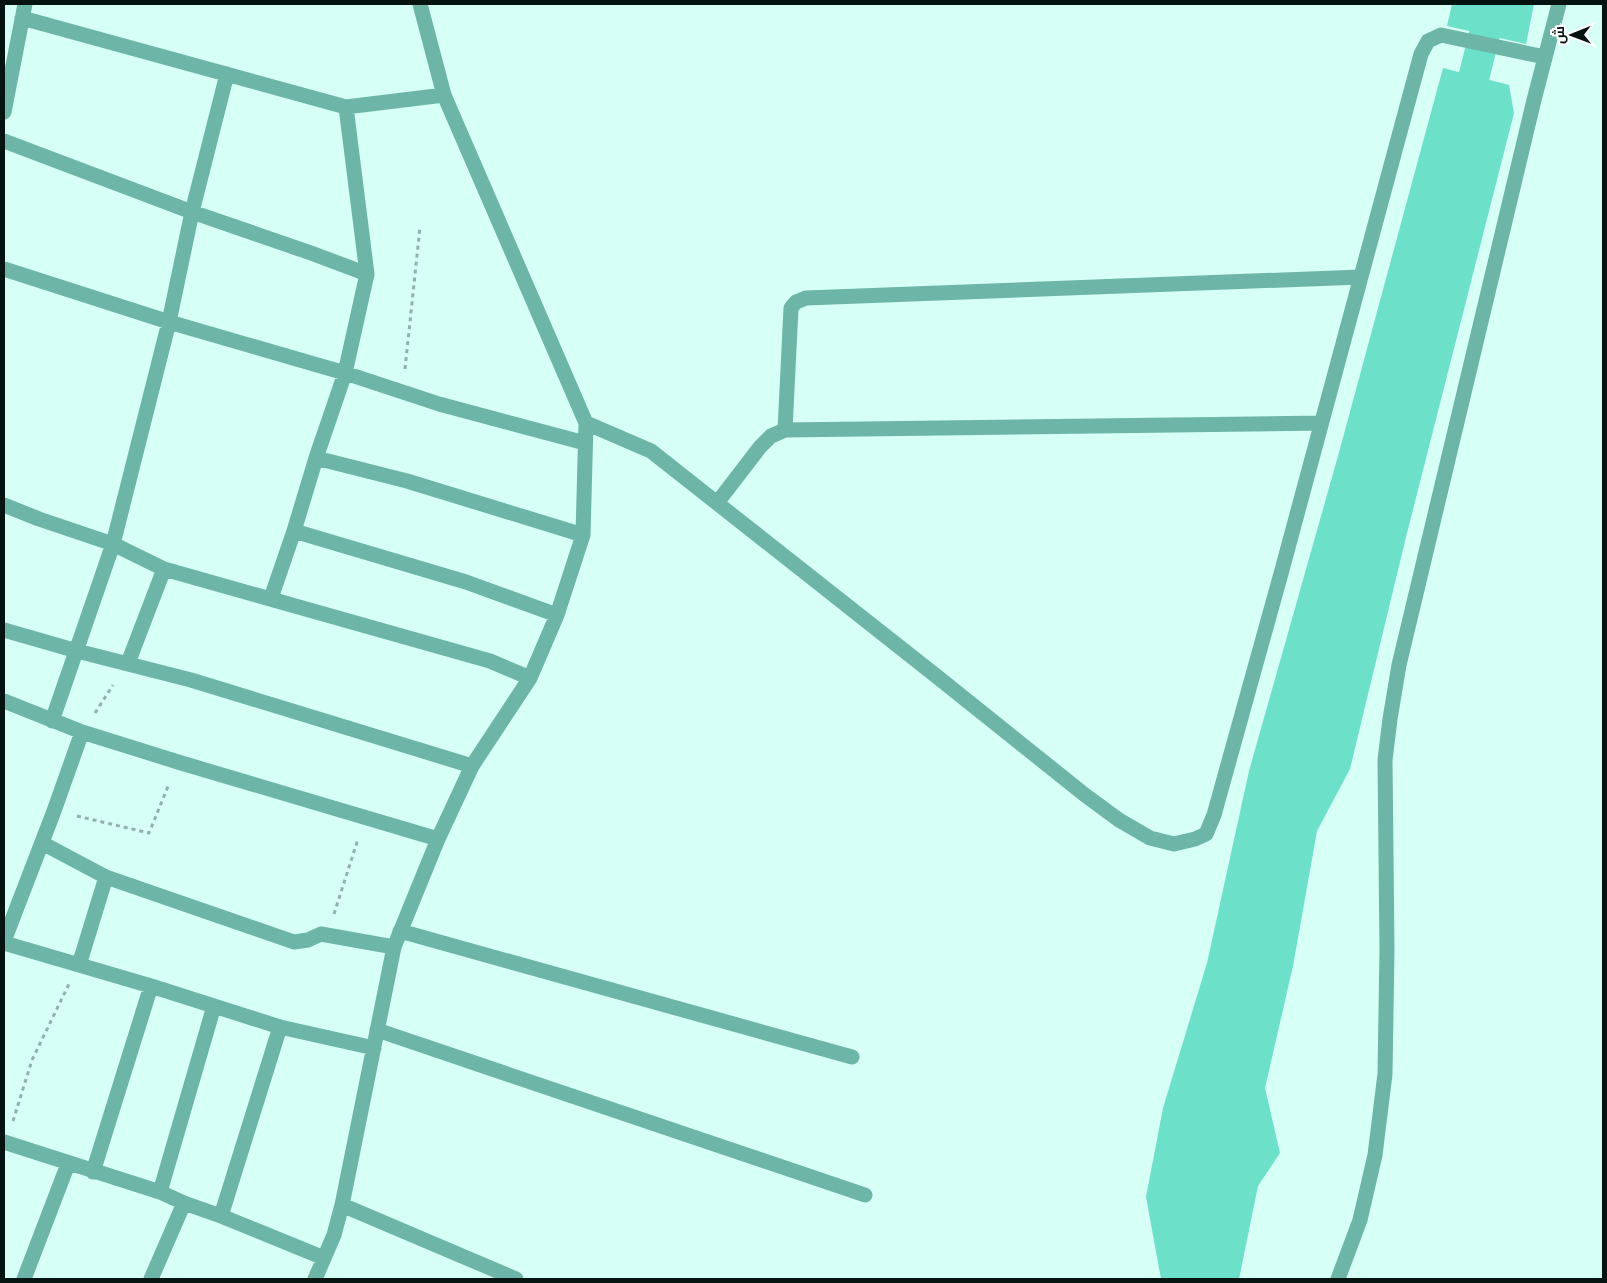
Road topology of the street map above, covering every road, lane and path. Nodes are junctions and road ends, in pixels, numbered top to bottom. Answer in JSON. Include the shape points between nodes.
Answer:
{"nodes":[{"id":1,"x":420,"y":4,"type":"edge"},
{"id":2,"x":1559,"y":4,"type":"edge"},
{"id":3,"x":24,"y":11,"type":"edge"},
{"id":4,"x":1545,"y":57,"type":"junction"},
{"id":5,"x":226,"y":74,"type":"junction"},
{"id":6,"x":444,"y":96,"type":"junction"},
{"id":7,"x":346,"y":108,"type":"junction"},
{"id":8,"x":4,"y":112,"type":"edge"},
{"id":9,"x":4,"y":141,"type":"edge"},
{"id":10,"x":192,"y":212,"type":"junction"},
{"id":11,"x":420,"y":227,"type":"dead end"},
{"id":12,"x":4,"y":269,"type":"edge"},
{"id":13,"x":366,"y":274,"type":"junction"},
{"id":14,"x":1361,"y":277,"type":"junction"},
{"id":15,"x":169,"y":322,"type":"junction"},
{"id":16,"x":345,"y":374,"type":"junction"},
{"id":17,"x":402,"y":392,"type":"junction"},
{"id":18,"x":586,"y":423,"type":"junction"},
{"id":19,"x":1321,"y":423,"type":"junction"},
{"id":20,"x":785,"y":430,"type":"junction"},
{"id":21,"x":585,"y":443,"type":"junction"},
{"id":22,"x":316,"y":458,"type":"junction"},
{"id":23,"x":717,"y":503,"type":"junction"},
{"id":24,"x":4,"y":505,"type":"edge"},
{"id":25,"x":294,"y":531,"type":"junction"},
{"id":26,"x":583,"y":535,"type":"junction"},
{"id":27,"x":113,"y":544,"type":"junction"},
{"id":28,"x":164,"y":569,"type":"junction"},
{"id":29,"x":270,"y":598,"type":"junction"},
{"id":30,"x":557,"y":615,"type":"junction"},
{"id":31,"x":4,"y":630,"type":"edge"},
{"id":32,"x":77,"y":651,"type":"junction"},
{"id":33,"x":128,"y":663,"type":"junction"},
{"id":34,"x":530,"y":678,"type":"junction"},
{"id":35,"x":4,"y":701,"type":"edge"},
{"id":36,"x":52,"y":720,"type":"junction"},
{"id":37,"x":82,"y":732,"type":"junction"},
{"id":38,"x":178,"y":762,"type":"junction"},
{"id":39,"x":472,"y":766,"type":"junction"},
{"id":40,"x":54,"y":811,"type":"junction"},
{"id":41,"x":366,"y":817,"type":"junction"},
{"id":42,"x":438,"y":839,"type":"junction"},
{"id":43,"x":42,"y":842,"type":"junction"},
{"id":44,"x":106,"y":877,"type":"junction"},
{"id":45,"x":400,"y":931,"type":"junction"},
{"id":46,"x":327,"y":934,"type":"junction"},
{"id":47,"x":4,"y":942,"type":"edge"},
{"id":48,"x":394,"y":947,"type":"junction"},
{"id":49,"x":79,"y":965,"type":"junction"},
{"id":50,"x":151,"y":986,"type":"junction"},
{"id":51,"x":214,"y":1006,"type":"junction"},
{"id":52,"x":280,"y":1027,"type":"junction"},
{"id":53,"x":377,"y":1030,"type":"junction"},
{"id":54,"x":374,"y":1048,"type":"junction"},
{"id":55,"x":852,"y":1058,"type":"dead end"},
{"id":56,"x":5,"y":1143,"type":"edge"},
{"id":57,"x":68,"y":1164,"type":"junction"},
{"id":58,"x":93,"y":1172,"type":"junction"},
{"id":59,"x":160,"y":1192,"type":"junction"},
{"id":60,"x":866,"y":1195,"type":"dead end"},
{"id":61,"x":184,"y":1204,"type":"junction"},
{"id":62,"x":342,"y":1205,"type":"junction"},
{"id":63,"x":220,"y":1216,"type":"junction"},
{"id":64,"x":324,"y":1258,"type":"junction"},
{"id":65,"x":24,"y":1279,"type":"edge"},
{"id":66,"x":151,"y":1279,"type":"edge"},
{"id":67,"x":315,"y":1279,"type":"edge"},
{"id":68,"x":516,"y":1279,"type":"edge"},
{"id":69,"x":1338,"y":1279,"type":"edge"}],
"edges":[{"from":1,"to":6,"type":"street"},
{"from":2,"to":4,"type":"street"},
{"from":3,"to":5,"type":"street"},
{"from":3,"to":8,"type":"street"},
{"from":4,"to":14,"type":"street","via":[[1441,35],[1428,40],[1421,54]]},
{"from":4,"to":69,"type":"street","via":[[1402,656],[1390,719],[1385,760],[1385,1074],[1375,1155],[1360,1220]]},
{"from":5,"to":7,"type":"street"},
{"from":5,"to":10,"type":"street"},
{"from":6,"to":7,"type":"street"},
{"from":6,"to":18,"type":"street"},
{"from":7,"to":13,"type":"street"},
{"from":9,"to":10,"type":"street"},
{"from":10,"to":13,"type":"street"},
{"from":10,"to":15,"type":"street"},
{"from":11,"to":17,"type":"path"},
{"from":12,"to":15,"type":"street"},
{"from":13,"to":16,"type":"street"},
{"from":14,"to":19,"type":"street"},
{"from":14,"to":20,"type":"street","via":[[806,298],[791,308]]},
{"from":15,"to":16,"type":"street"},
{"from":15,"to":27,"type":"street"},
{"from":16,"to":17,"type":"street"},
{"from":16,"to":22,"type":"street"},
{"from":17,"to":21,"type":"street"},
{"from":18,"to":21,"type":"street"},
{"from":18,"to":23,"type":"street","via":[[651,451]]},
{"from":19,"to":20,"type":"street"},
{"from":19,"to":23,"type":"street","via":[[1214,815],[1206,834],[1174,844],[1150,838],[1105,810]]},
{"from":20,"to":23,"type":"street","via":[[770,436]]},
{"from":21,"to":26,"type":"street"},
{"from":22,"to":25,"type":"street"},
{"from":22,"to":26,"type":"street","via":[[407,480]]},
{"from":24,"to":27,"type":"street"},
{"from":25,"to":29,"type":"street"},
{"from":25,"to":30,"type":"street","via":[[466,582]]},
{"from":26,"to":30,"type":"street"},
{"from":27,"to":28,"type":"street"},
{"from":27,"to":32,"type":"street"},
{"from":28,"to":29,"type":"street"},
{"from":28,"to":33,"type":"street"},
{"from":29,"to":34,"type":"street","via":[[490,661]]},
{"from":30,"to":34,"type":"street"},
{"from":31,"to":32,"type":"street"},
{"from":32,"to":33,"type":"street"},
{"from":32,"to":36,"type":"street"},
{"from":33,"to":37,"type":"path"},
{"from":33,"to":39,"type":"street"},
{"from":34,"to":39,"type":"street"},
{"from":35,"to":36,"type":"street"},
{"from":36,"to":37,"type":"street"},
{"from":37,"to":38,"type":"street"},
{"from":37,"to":40,"type":"street"},
{"from":38,"to":40,"type":"path","via":[[148,832]]},
{"from":38,"to":41,"type":"street"},
{"from":39,"to":42,"type":"street"},
{"from":40,"to":43,"type":"street"},
{"from":41,"to":42,"type":"street"},
{"from":41,"to":46,"type":"path"},
{"from":42,"to":45,"type":"street"},
{"from":43,"to":44,"type":"street"},
{"from":43,"to":47,"type":"street"},
{"from":44,"to":46,"type":"street","via":[[294,942]]},
{"from":44,"to":49,"type":"street"},
{"from":45,"to":48,"type":"street"},
{"from":45,"to":55,"type":"street"},
{"from":46,"to":48,"type":"street"},
{"from":47,"to":49,"type":"street"},
{"from":48,"to":53,"type":"street"},
{"from":49,"to":50,"type":"street"},
{"from":49,"to":56,"type":"path","via":[[32,1060]]},
{"from":50,"to":51,"type":"street"},
{"from":50,"to":58,"type":"street"},
{"from":51,"to":52,"type":"street"},
{"from":51,"to":59,"type":"street"},
{"from":52,"to":54,"type":"street"},
{"from":52,"to":63,"type":"street"},
{"from":53,"to":54,"type":"street"},
{"from":53,"to":60,"type":"street"},
{"from":54,"to":62,"type":"street"},
{"from":56,"to":57,"type":"street"},
{"from":57,"to":58,"type":"street"},
{"from":57,"to":65,"type":"street"},
{"from":58,"to":59,"type":"street"},
{"from":59,"to":61,"type":"street"},
{"from":61,"to":63,"type":"street"},
{"from":61,"to":66,"type":"street"},
{"from":62,"to":64,"type":"street"},
{"from":62,"to":68,"type":"street"},
{"from":63,"to":64,"type":"street"},
{"from":64,"to":67,"type":"street"}]}
